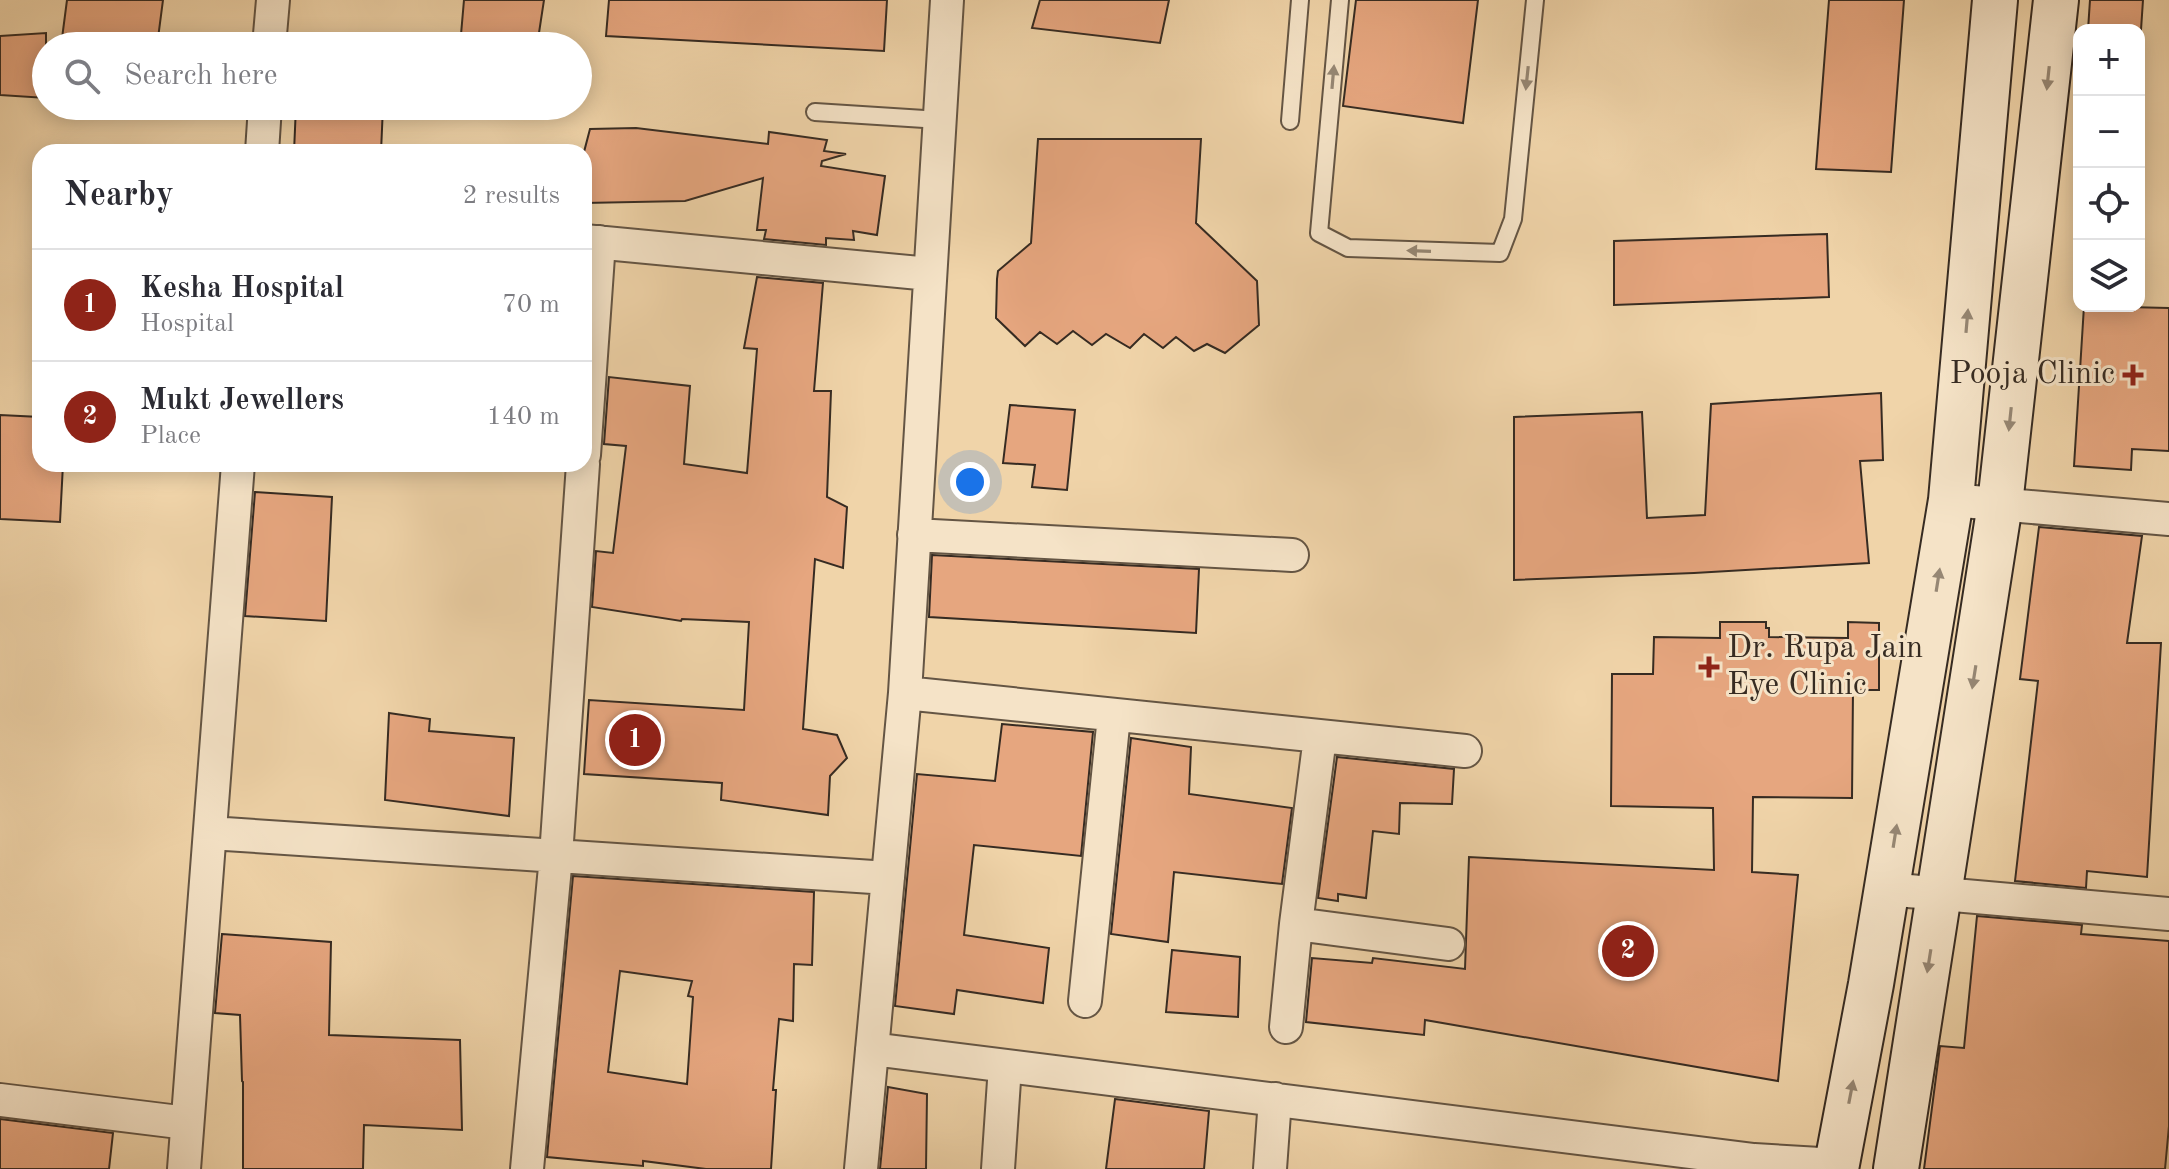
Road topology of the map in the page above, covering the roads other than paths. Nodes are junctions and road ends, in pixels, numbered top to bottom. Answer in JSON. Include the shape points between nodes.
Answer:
{"nodes":[{"id":1,"x":273,"y":0,"type":"edge"},
{"id":2,"x":947,"y":0,"type":"edge"},
{"id":3,"x":1300,"y":0,"type":"edge"},
{"id":4,"x":1340,"y":0,"type":"edge"},
{"id":5,"x":1535,"y":0,"type":"edge"},
{"id":6,"x":1995,"y":0,"type":"edge"},
{"id":7,"x":2056,"y":0,"type":"edge"},
{"id":8,"x":270,"y":32,"type":"edge"},
{"id":9,"x":815,"y":112,"type":"dead end"},
{"id":10,"x":264,"y":120,"type":"edge"},
{"id":11,"x":940,"y":120,"type":"junction"},
{"id":12,"x":1290,"y":121,"type":"dead end"},
{"id":13,"x":263,"y":144,"type":"edge"},
{"id":14,"x":592,"y":242,"type":"edge"},
{"id":15,"x":930,"y":274,"type":"junction"},
{"id":16,"x":237,"y":472,"type":"edge"},
{"id":17,"x":582,"y":472,"type":"edge"},
{"id":18,"x":1951,"y":500,"type":"junction"},
{"id":19,"x":2000,"y":504,"type":"junction"},
{"id":20,"x":2169,"y":519,"type":"edge"},
{"id":21,"x":914,"y":535,"type":"junction"},
{"id":22,"x":1292,"y":555,"type":"dead end"},
{"id":23,"x":905,"y":693,"type":"junction"},
{"id":24,"x":1114,"y":716,"type":"junction"},
{"id":25,"x":1320,"y":737,"type":"junction"},
{"id":26,"x":1465,"y":751,"type":"dead end"},
{"id":27,"x":210,"y":833,"type":"junction"},
{"id":28,"x":556,"y":856,"type":"junction"},
{"id":29,"x":888,"y":878,"type":"junction"},
{"id":30,"x":1886,"y":889,"type":"junction"},
{"id":31,"x":1940,"y":894,"type":"junction"},
{"id":32,"x":2169,"y":914,"type":"edge"},
{"id":33,"x":1296,"y":924,"type":"junction"},
{"id":34,"x":1448,"y":944,"type":"dead end"},
{"id":35,"x":1085,"y":1001,"type":"dead end"},
{"id":36,"x":1286,"y":1027,"type":"dead end"},
{"id":37,"x":872,"y":1049,"type":"junction"},
{"id":38,"x":1005,"y":1066,"type":"junction"},
{"id":39,"x":1275,"y":1099,"type":"junction"},
{"id":40,"x":0,"y":1100,"type":"edge"},
{"id":41,"x":187,"y":1123,"type":"junction"},
{"id":42,"x":1746,"y":1164,"type":"edge"},
{"id":43,"x":1837,"y":1167,"type":"edge"},
{"id":44,"x":184,"y":1169,"type":"edge"},
{"id":45,"x":527,"y":1169,"type":"edge"},
{"id":46,"x":861,"y":1169,"type":"edge"},
{"id":47,"x":998,"y":1169,"type":"edge"},
{"id":48,"x":1270,"y":1169,"type":"edge"},
{"id":49,"x":1896,"y":1169,"type":"edge"}],
"edges":[{"from":1,"to":8,"type":"street"},
{"from":2,"to":11,"type":"street"},
{"from":3,"to":12,"type":"lane"},
{"from":5,"to":4,"type":"lane","one_way":true,"via":[[1513,219],[1500,253],[1348,248],[1319,233]]},
{"from":18,"to":6,"type":"main road","one_way":true},
{"from":7,"to":19,"type":"main road","one_way":true},
{"from":9,"to":11,"type":"lane"},
{"from":10,"to":13,"type":"street"},
{"from":11,"to":15,"type":"street"},
{"from":14,"to":15,"type":"street"},
{"from":15,"to":21,"type":"street"},
{"from":16,"to":27,"type":"street"},
{"from":17,"to":28,"type":"street"},
{"from":18,"to":19,"type":"street"},
{"from":30,"to":18,"type":"main road","one_way":true},
{"from":19,"to":20,"type":"street"},
{"from":19,"to":31,"type":"main road","one_way":true},
{"from":21,"to":22,"type":"street"},
{"from":21,"to":23,"type":"street"},
{"from":23,"to":24,"type":"street"},
{"from":23,"to":29,"type":"street"},
{"from":24,"to":25,"type":"street"},
{"from":24,"to":35,"type":"street"},
{"from":25,"to":26,"type":"street"},
{"from":25,"to":33,"type":"street"},
{"from":27,"to":28,"type":"street"},
{"from":27,"to":41,"type":"street"},
{"from":28,"to":29,"type":"street"},
{"from":28,"to":45,"type":"street"},
{"from":29,"to":37,"type":"street"},
{"from":30,"to":31,"type":"street"},
{"from":43,"to":30,"type":"main road","one_way":true},
{"from":31,"to":32,"type":"street"},
{"from":31,"to":49,"type":"main road","one_way":true},
{"from":33,"to":34,"type":"street"},
{"from":33,"to":36,"type":"street"},
{"from":37,"to":38,"type":"street"},
{"from":37,"to":46,"type":"street"},
{"from":38,"to":39,"type":"street"},
{"from":38,"to":47,"type":"street"},
{"from":39,"to":42,"type":"street"},
{"from":39,"to":48,"type":"street"},
{"from":40,"to":41,"type":"street"},
{"from":41,"to":44,"type":"street"},
{"from":42,"to":43,"type":"street"}]}
